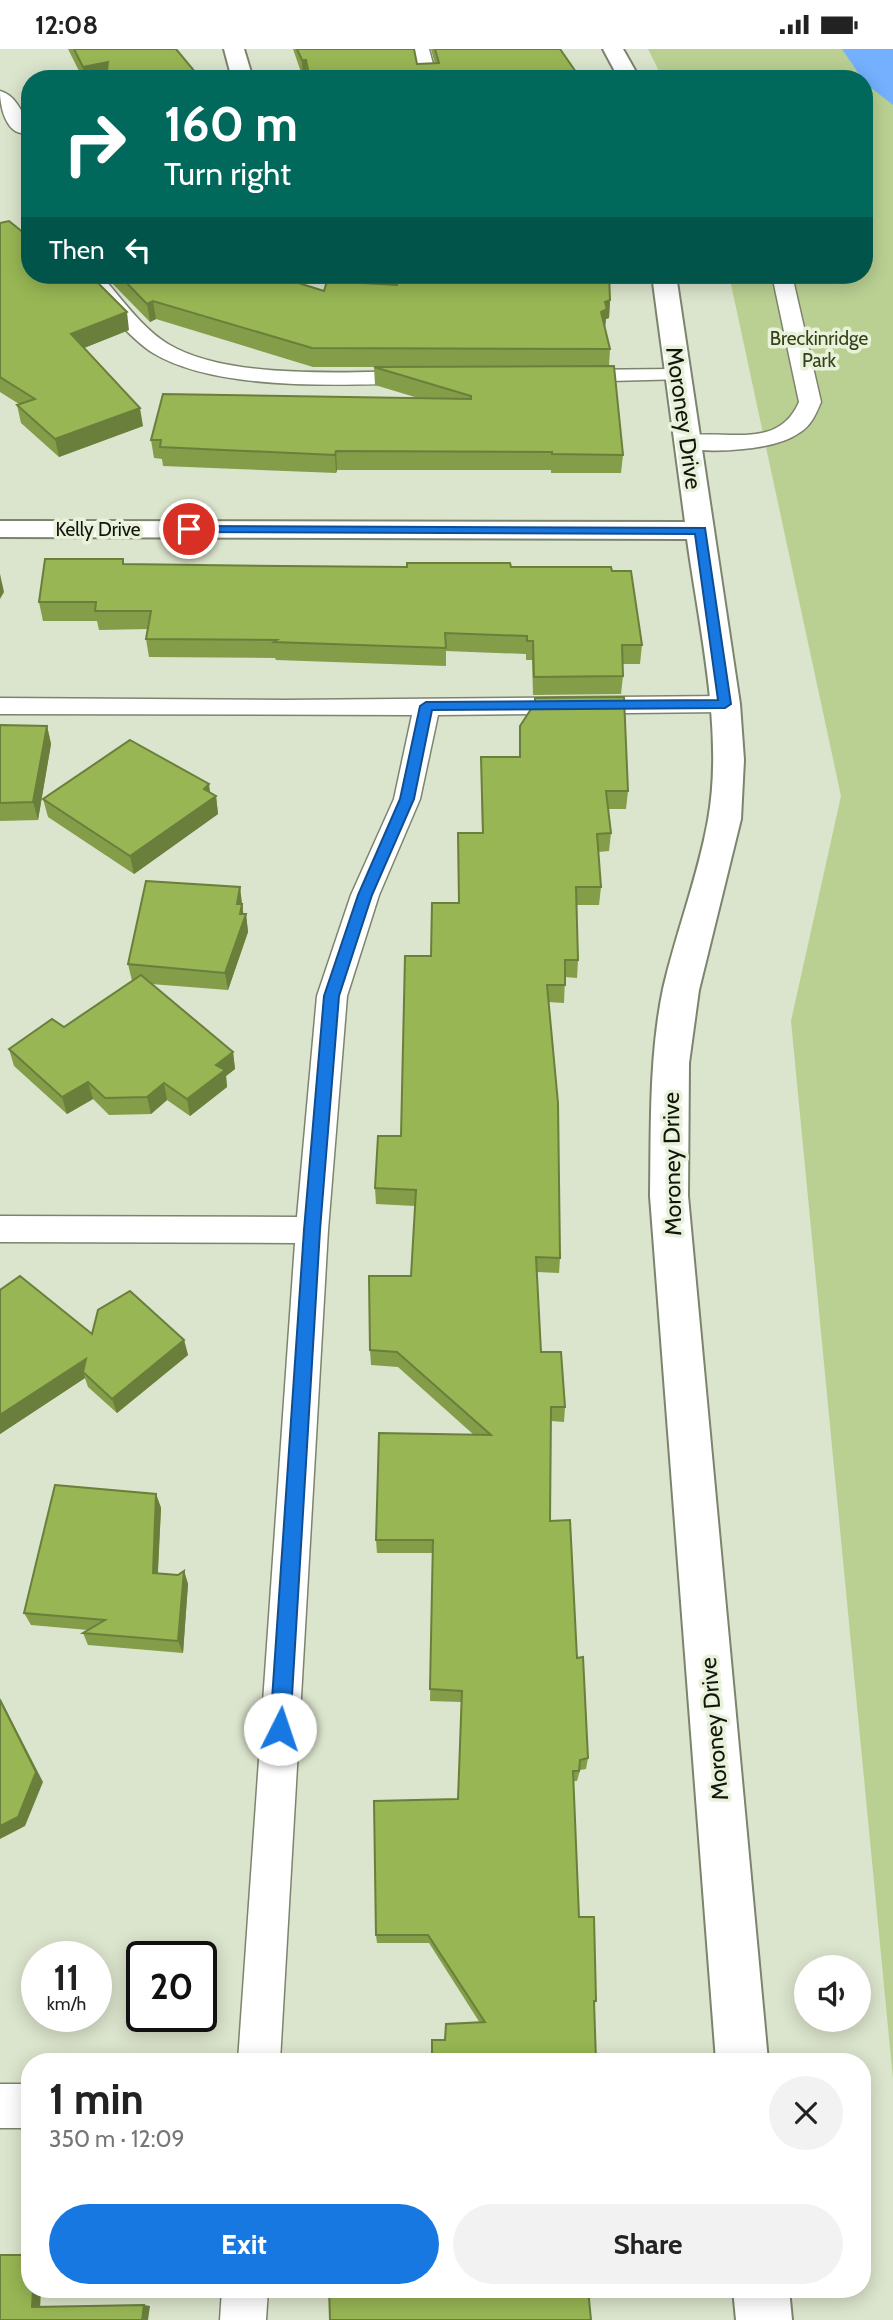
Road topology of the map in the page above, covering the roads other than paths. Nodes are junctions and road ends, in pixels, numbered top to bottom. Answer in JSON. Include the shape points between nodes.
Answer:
{"nodes":[{"id":1,"x":234,"y":49,"type":"edge"},
{"id":2,"x":421,"y":49,"type":"edge"},
{"id":3,"x":613,"y":49,"type":"edge"},
{"id":4,"x":240,"y":70,"type":"edge"},
{"id":5,"x":426,"y":70,"type":"edge"},
{"id":6,"x":625,"y":70,"type":"edge"},
{"id":7,"x":0,"y":96,"type":"edge"},
{"id":8,"x":21,"y":124,"type":"edge"},
{"id":9,"x":0,"y":128,"type":"edge"},
{"id":10,"x":21,"y":130,"type":"edge"},
{"id":11,"x":99,"y":284,"type":"edge"},
{"id":12,"x":665,"y":284,"type":"edge"},
{"id":13,"x":784,"y":284,"type":"edge"},
{"id":14,"x":678,"y":375,"type":"junction"},
{"id":15,"x":552,"y":376,"type":"edge"},
{"id":16,"x":440,"y":377,"type":"edge"},
{"id":17,"x":688,"y":442,"type":"junction"},
{"id":18,"x":0,"y":529,"type":"edge"},
{"id":19,"x":701,"y":531,"type":"junction"},
{"id":20,"x":725,"y":704,"type":"junction"},
{"id":21,"x":0,"y":706,"type":"edge"},
{"id":22,"x":426,"y":706,"type":"junction"},
{"id":23,"x":0,"y":1229,"type":"edge"},
{"id":24,"x":312,"y":1230,"type":"junction"},
{"id":25,"x":259,"y":2053,"type":"edge"},
{"id":26,"x":741,"y":2053,"type":"edge"},
{"id":27,"x":0,"y":2106,"type":"edge"},
{"id":28,"x":21,"y":2106,"type":"edge"},
{"id":29,"x":244,"y":2298,"type":"edge"},
{"id":30,"x":762,"y":2298,"type":"edge"},
{"id":31,"x":243,"y":2320,"type":"edge"},
{"id":32,"x":764,"y":2320,"type":"edge"}],
"edges":[{"from":1,"to":4,"type":"street"},
{"from":2,"to":5,"type":"lane"},
{"from":3,"to":6,"type":"street"},
{"from":7,"to":8,"type":"lane"},
{"from":9,"to":10,"type":"lane"},
{"from":11,"to":16,"type":"lane","via":[[160,347],[189,362],[244,374]]},
{"from":12,"to":14,"type":"street","name":"Moroney Drive"},
{"from":13,"to":17,"type":"lane","via":[[810,401],[807,413],[788,432],[755,441]]},
{"from":14,"to":15,"type":"lane"},
{"from":14,"to":17,"type":"street","name":"Moroney Drive"},
{"from":17,"to":19,"type":"street","name":"Moroney Drive"},
{"from":18,"to":19,"type":"street","name":"Kelly Drive"},
{"from":19,"to":20,"type":"street","name":"Moroney Drive"},
{"from":20,"to":22,"type":"lane"},
{"from":20,"to":26,"type":"street","name":"Moroney Drive","via":[[729,760],[725,819],[681,990],[671,1063],[670,1196]]},
{"from":21,"to":22,"type":"lane"},
{"from":22,"to":24,"type":"lane","via":[[407,799],[365,895],[331,996]]},
{"from":23,"to":24,"type":"lane"},
{"from":24,"to":25,"type":"lane"},
{"from":27,"to":28,"type":"lane"},
{"from":29,"to":31,"type":"lane"},
{"from":30,"to":32,"type":"street"}]}
